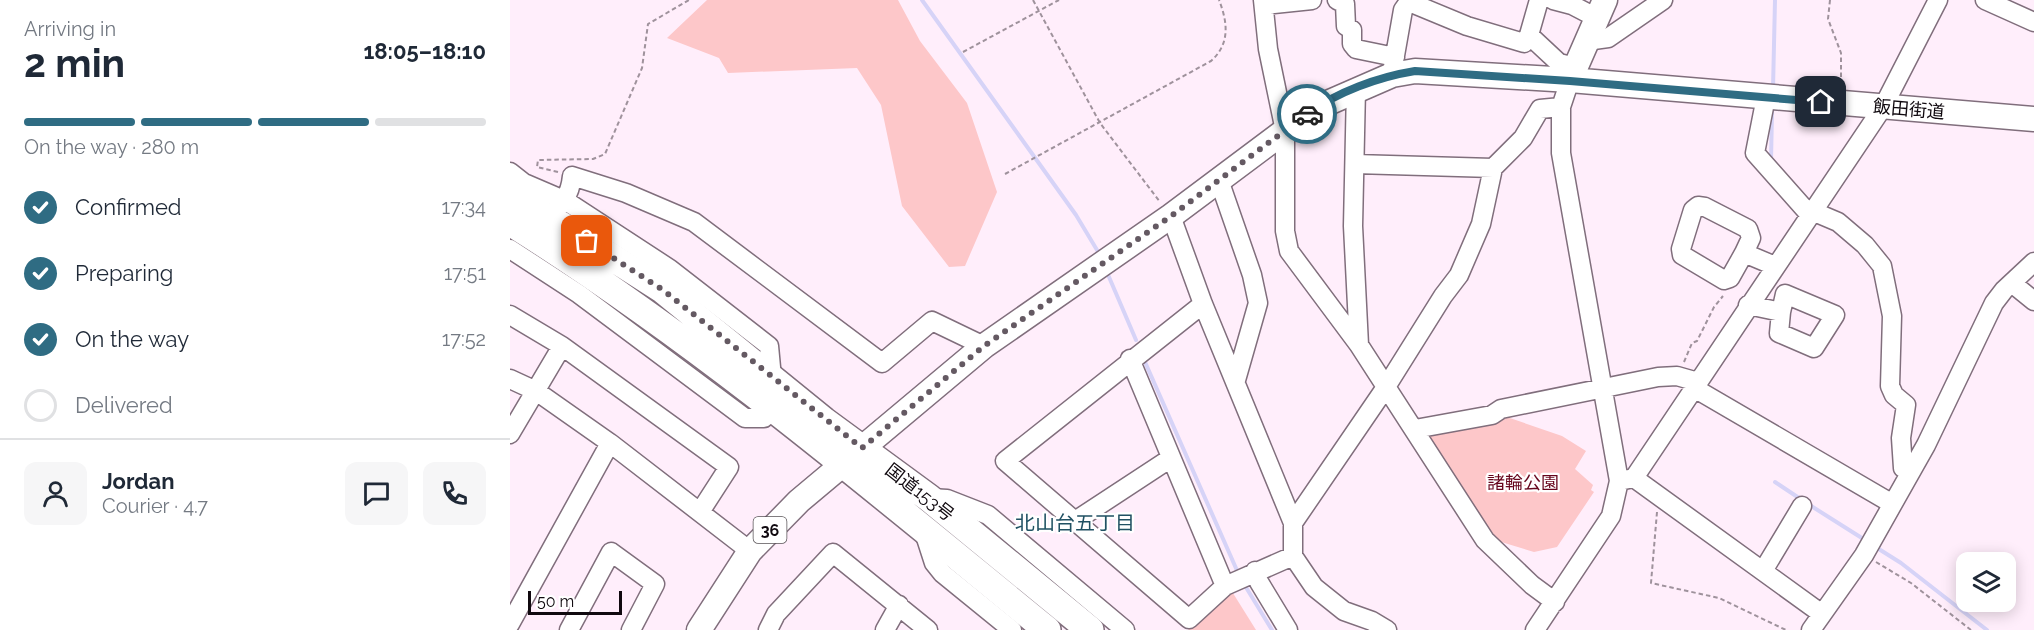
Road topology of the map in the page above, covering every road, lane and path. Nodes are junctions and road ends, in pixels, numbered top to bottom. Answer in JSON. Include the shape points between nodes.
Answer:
{"nodes":[{"id":1,"x":689,"y":0,"type":"edge"},
{"id":2,"x":1033,"y":0,"type":"edge"},
{"id":3,"x":1059,"y":0,"type":"edge"},
{"id":4,"x":1219,"y":0,"type":"edge"},
{"id":5,"x":1312,"y":0,"type":"edge"},
{"id":6,"x":1337,"y":0,"type":"edge"},
{"id":7,"x":1539,"y":0,"type":"edge"},
{"id":8,"x":1553,"y":0,"type":"edge"},
{"id":9,"x":1663,"y":0,"type":"edge"},
{"id":10,"x":1830,"y":0,"type":"edge"},
{"id":11,"x":1938,"y":0,"type":"edge"},
{"id":12,"x":1985,"y":0,"type":"edge"},
{"id":13,"x":1410,"y":1,"type":"edge"},
{"id":14,"x":1264,"y":2,"type":"edge"},
{"id":15,"x":1601,"y":9,"type":"edge"},
{"id":16,"x":1039,"y":11,"type":"junction"},
{"id":17,"x":2034,"y":21,"type":"edge"},
{"id":18,"x":1529,"y":35,"type":"junction"},
{"id":19,"x":1586,"y":41,"type":"junction"},
{"id":20,"x":963,"y":52,"type":"dead end"},
{"id":21,"x":1393,"y":66,"type":"junction"},
{"id":22,"x":1573,"y":74,"type":"junction"},
{"id":23,"x":1356,"y":88,"type":"junction"},
{"id":24,"x":1766,"y":97,"type":"junction"},
{"id":25,"x":1839,"y":104,"type":"junction"},
{"id":26,"x":1561,"y":107,"type":"junction"},
{"id":27,"x":1883,"y":107,"type":"junction"},
{"id":28,"x":2034,"y":119,"type":"edge"},
{"id":29,"x":1100,"y":123,"type":"junction"},
{"id":30,"x":1285,"y":130,"type":"junction"},
{"id":31,"x":1356,"y":164,"type":"junction"},
{"id":32,"x":1493,"y":168,"type":"junction"},
{"id":33,"x":510,"y":172,"type":"edge"},
{"id":34,"x":1005,"y":174,"type":"dead end"},
{"id":35,"x":572,"y":176,"type":"junction"},
{"id":36,"x":1219,"y":180,"type":"junction"},
{"id":37,"x":510,"y":196,"type":"edge"},
{"id":38,"x":556,"y":209,"type":"junction"},
{"id":39,"x":1811,"y":213,"type":"junction"},
{"id":40,"x":1171,"y":216,"type":"junction"},
{"id":41,"x":510,"y":222,"type":"edge"},
{"id":42,"x":510,"y":249,"type":"edge"},
{"id":43,"x":1744,"y":253,"type":"junction"},
{"id":44,"x":2034,"y":262,"type":"edge"},
{"id":45,"x":1775,"y":266,"type":"junction"},
{"id":46,"x":1727,"y":279,"type":"junction"},
{"id":47,"x":2013,"y":284,"type":"junction"},
{"id":48,"x":2034,"y":302,"type":"edge"},
{"id":49,"x":1203,"y":304,"type":"junction"},
{"id":50,"x":1748,"y":304,"type":"junction"},
{"id":51,"x":1781,"y":312,"type":"dead end"},
{"id":52,"x":510,"y":315,"type":"edge"},
{"id":53,"x":1359,"y":345,"type":"junction"},
{"id":54,"x":562,"y":346,"type":"junction"},
{"id":55,"x":984,"y":346,"type":"junction"},
{"id":56,"x":1130,"y":359,"type":"junction"},
{"id":57,"x":1680,"y":376,"type":"junction"},
{"id":58,"x":510,"y":379,"type":"edge"},
{"id":59,"x":1236,"y":380,"type":"junction"},
{"id":60,"x":1696,"y":385,"type":"junction"},
{"id":61,"x":1386,"y":387,"type":"junction"},
{"id":62,"x":1601,"y":389,"type":"junction"},
{"id":63,"x":536,"y":391,"type":"junction"},
{"id":64,"x":772,"y":409,"type":"junction"},
{"id":65,"x":1415,"y":429,"type":"junction"},
{"id":66,"x":510,"y":434,"type":"edge"},
{"id":67,"x":610,"y":443,"type":"junction"},
{"id":68,"x":852,"y":456,"type":"junction"},
{"id":69,"x":1171,"y":458,"type":"junction"},
{"id":70,"x":1910,"y":473,"type":"junction"},
{"id":71,"x":1627,"y":479,"type":"junction"},
{"id":72,"x":1660,"y":496,"type":"junction"},
{"id":73,"x":928,"y":498,"type":"junction"},
{"id":74,"x":1891,"y":503,"type":"junction"},
{"id":75,"x":1802,"y":506,"type":"dead end"},
{"id":76,"x":700,"y":512,"type":"junction"},
{"id":77,"x":1075,"y":521,"type":"junction"},
{"id":78,"x":1293,"y":523,"type":"junction"},
{"id":79,"x":923,"y":529,"type":"junction"},
{"id":80,"x":750,"y":551,"type":"junction"},
{"id":81,"x":1864,"y":555,"type":"junction"},
{"id":82,"x":1293,"y":556,"type":"junction"},
{"id":83,"x":1764,"y":571,"type":"junction"},
{"id":84,"x":1241,"y":578,"type":"junction"},
{"id":85,"x":1555,"y":602,"type":"junction"},
{"id":86,"x":899,"y":605,"type":"junction"},
{"id":87,"x":1822,"y":614,"type":"junction"},
{"id":88,"x":510,"y":624,"type":"edge"},
{"id":89,"x":1183,"y":624,"type":"edge"},
{"id":90,"x":569,"y":630,"type":"edge"},
{"id":91,"x":631,"y":630,"type":"edge"},
{"id":92,"x":699,"y":630,"type":"edge"},
{"id":93,"x":768,"y":630,"type":"edge"},
{"id":94,"x":885,"y":630,"type":"edge"},
{"id":95,"x":928,"y":630,"type":"edge"},
{"id":96,"x":1012,"y":630,"type":"edge"},
{"id":97,"x":1047,"y":630,"type":"edge"},
{"id":98,"x":1090,"y":630,"type":"edge"},
{"id":99,"x":1125,"y":630,"type":"edge"},
{"id":100,"x":1288,"y":630,"type":"edge"},
{"id":101,"x":1387,"y":630,"type":"edge"},
{"id":102,"x":1535,"y":630,"type":"edge"},
{"id":103,"x":1786,"y":630,"type":"edge"},
{"id":104,"x":1811,"y":630,"type":"edge"},
{"id":105,"x":1971,"y":630,"type":"edge"}],
"edges":[{"from":1,"to":35,"type":"path","via":[[648,24],[642,68],[604,154],[593,159],[538,160],[537,167]]},
{"from":2,"to":16,"type":"path"},
{"from":3,"to":16,"type":"path"},
{"from":4,"to":29,"type":"path","via":[[1226,22],[1226,39],[1219,53]]},
{"from":5,"to":14,"type":"street"},
{"from":6,"to":21,"type":"street","via":[[1345,4],[1346,26],[1352,30],[1356,49]]},
{"from":7,"to":18,"type":"street"},
{"from":8,"to":15,"type":"street"},
{"from":9,"to":19,"type":"street","via":[[1608,38]]},
{"from":10,"to":25,"type":"path","via":[[1829,25],[1841,53]]},
{"from":11,"to":27,"type":"street"},
{"from":12,"to":17,"type":"street"},
{"from":13,"to":18,"type":"street","via":[[1495,35],[1524,43]]},
{"from":13,"to":21,"type":"street","via":[[1403,9]]},
{"from":14,"to":30,"type":"street","via":[[1268,49]]},
{"from":15,"to":19,"type":"main road"},
{"from":16,"to":20,"type":"path"},
{"from":16,"to":29,"type":"path"},
{"from":18,"to":22,"type":"street"},
{"from":19,"to":22,"type":"main road"},
{"from":21,"to":22,"type":"main road","name":"飯田街道","number":"36","via":[[1415,71]]},
{"from":21,"to":23,"type":"main road","name":"飯田街道","number":"36"},
{"from":22,"to":24,"type":"main road","name":"飯田街道"},
{"from":22,"to":26,"type":"street"},
{"from":23,"to":30,"type":"main road","name":"飯田街道","number":"36","via":[[1314,109]]},
{"from":23,"to":31,"type":"street"},
{"from":24,"to":25,"type":"main road","name":"飯田街道"},
{"from":24,"to":39,"type":"street","via":[[1755,153]]},
{"from":25,"to":27,"type":"main road","name":"飯田街道"},
{"from":26,"to":32,"type":"street","via":[[1540,109],[1523,138]]},
{"from":26,"to":62,"type":"street","via":[[1561,153]]},
{"from":27,"to":28,"type":"main road","name":"飯田街道"},
{"from":27,"to":39,"type":"street"},
{"from":29,"to":34,"type":"path"},
{"from":29,"to":40,"type":"path"},
{"from":30,"to":36,"type":"main road","name":"飯田街道","number":"36"},
{"from":30,"to":53,"type":"street","via":[[1285,231],[1289,251]]},
{"from":31,"to":32,"type":"street"},
{"from":31,"to":53,"type":"street","via":[[1353,226]]},
{"from":32,"to":61,"type":"street","via":[[1481,224],[1459,275]]},
{"from":33,"to":38,"type":"street"},
{"from":35,"to":38,"type":"street"},
{"from":35,"to":55,"type":"street","via":[[626,192],[694,222],[882,363],[932,321]]},
{"from":36,"to":40,"type":"main road","name":"飯田街道","number":"36"},
{"from":36,"to":59,"type":"street","via":[[1258,303]]},
{"from":37,"to":38,"type":"highway","name":"国道153号"},
{"from":38,"to":68,"type":"highway","name":"国道153号","via":[[772,378]]},
{"from":39,"to":45,"type":"street"},
{"from":39,"to":70,"type":"street","via":[[1838,222],[1882,266],[1892,316],[1890,386],[1906,405],[1902,458],[1903,468]]},
{"from":40,"to":49,"type":"street"},
{"from":40,"to":55,"type":"main road","name":"飯田街道","number":"36"},
{"from":41,"to":64,"type":"highway","name":"国道153号","via":[[628,299]]},
{"from":42,"to":64,"type":"street","via":[[579,294],[745,418],[764,418]]},
{"from":43,"to":45,"type":"street"},
{"from":43,"to":46,"type":"street"},
{"from":43,"to":46,"type":"street","via":[[1751,238],[1748,229],[1705,207],[1695,208],[1682,255]]},
{"from":44,"to":47,"type":"street"},
{"from":45,"to":50,"type":"street"},
{"from":46,"to":57,"type":"path","via":[[1728,291],[1692,344]]},
{"from":47,"to":48,"type":"street"},
{"from":47,"to":70,"type":"street","via":[[1994,303],[1959,381]]},
{"from":49,"to":56,"type":"street"},
{"from":49,"to":59,"type":"street"},
{"from":50,"to":51,"type":"street"},
{"from":50,"to":60,"type":"street"},
{"from":52,"to":54,"type":"street"},
{"from":53,"to":61,"type":"street"},
{"from":54,"to":63,"type":"street"},
{"from":54,"to":76,"type":"street","via":[[729,467]]},
{"from":55,"to":68,"type":"main road","name":"飯田街道","number":"36"},
{"from":56,"to":69,"type":"street"},
{"from":56,"to":77,"type":"street","via":[[1005,461]]},
{"from":57,"to":60,"type":"street"},
{"from":57,"to":62,"type":"street","via":[[1658,376]]},
{"from":58,"to":63,"type":"street"},
{"from":59,"to":78,"type":"street"},
{"from":60,"to":71,"type":"street"},
{"from":60,"to":74,"type":"street"},
{"from":61,"to":65,"type":"street"},
{"from":61,"to":78,"type":"street"},
{"from":62,"to":65,"type":"street"},
{"from":62,"to":71,"type":"street"},
{"from":63,"to":66,"type":"street"},
{"from":63,"to":67,"type":"street"},
{"from":64,"to":68,"type":"highway","name":"国道153号"},
{"from":65,"to":85,"type":"street","via":[[1485,540]]},
{"from":67,"to":76,"type":"street"},
{"from":67,"to":88,"type":"street"},
{"from":68,"to":73,"type":"highway","name":"国道153号"},
{"from":68,"to":79,"type":"highway","name":"国道153号"},
{"from":68,"to":80,"type":"main road","number":"36"},
{"from":69,"to":77,"type":"street"},
{"from":69,"to":84,"type":"street"},
{"from":70,"to":74,"type":"street"},
{"from":71,"to":72,"type":"street"},
{"from":71,"to":85,"type":"street","via":[[1611,516]]},
{"from":72,"to":83,"type":"street"},
{"from":72,"to":103,"type":"path","via":[[1651,583],[1719,598]]},
{"from":73,"to":98,"type":"highway","name":"国道153号"},
{"from":73,"to":99,"type":"street","via":[[947,499],[988,514]]},
{"from":74,"to":81,"type":"street"},
{"from":75,"to":83,"type":"street"},
{"from":76,"to":80,"type":"street"},
{"from":77,"to":89,"type":"street"},
{"from":78,"to":82,"type":"street"},
{"from":79,"to":96,"type":"street","via":[[934,563],[942,573]]},
{"from":79,"to":97,"type":"highway","name":"国道153号"},
{"from":80,"to":92,"type":"main road","number":"36"},
{"from":81,"to":87,"type":"street"},
{"from":81,"to":105,"type":"path","via":[[1911,584]]},
{"from":82,"to":84,"type":"street"},
{"from":82,"to":101,"type":"street","via":[[1314,587],[1344,611]]},
{"from":83,"to":87,"type":"street"},
{"from":84,"to":89,"type":"street"},
{"from":84,"to":100,"type":"street","via":[[1259,582]]},
{"from":85,"to":102,"type":"street"},
{"from":86,"to":93,"type":"street","via":[[832,553],[776,614]]},
{"from":86,"to":94,"type":"street"},
{"from":86,"to":95,"type":"street"},
{"from":87,"to":104,"type":"street"},
{"from":90,"to":91,"type":"street","via":[[611,552],[655,584]]}]}
